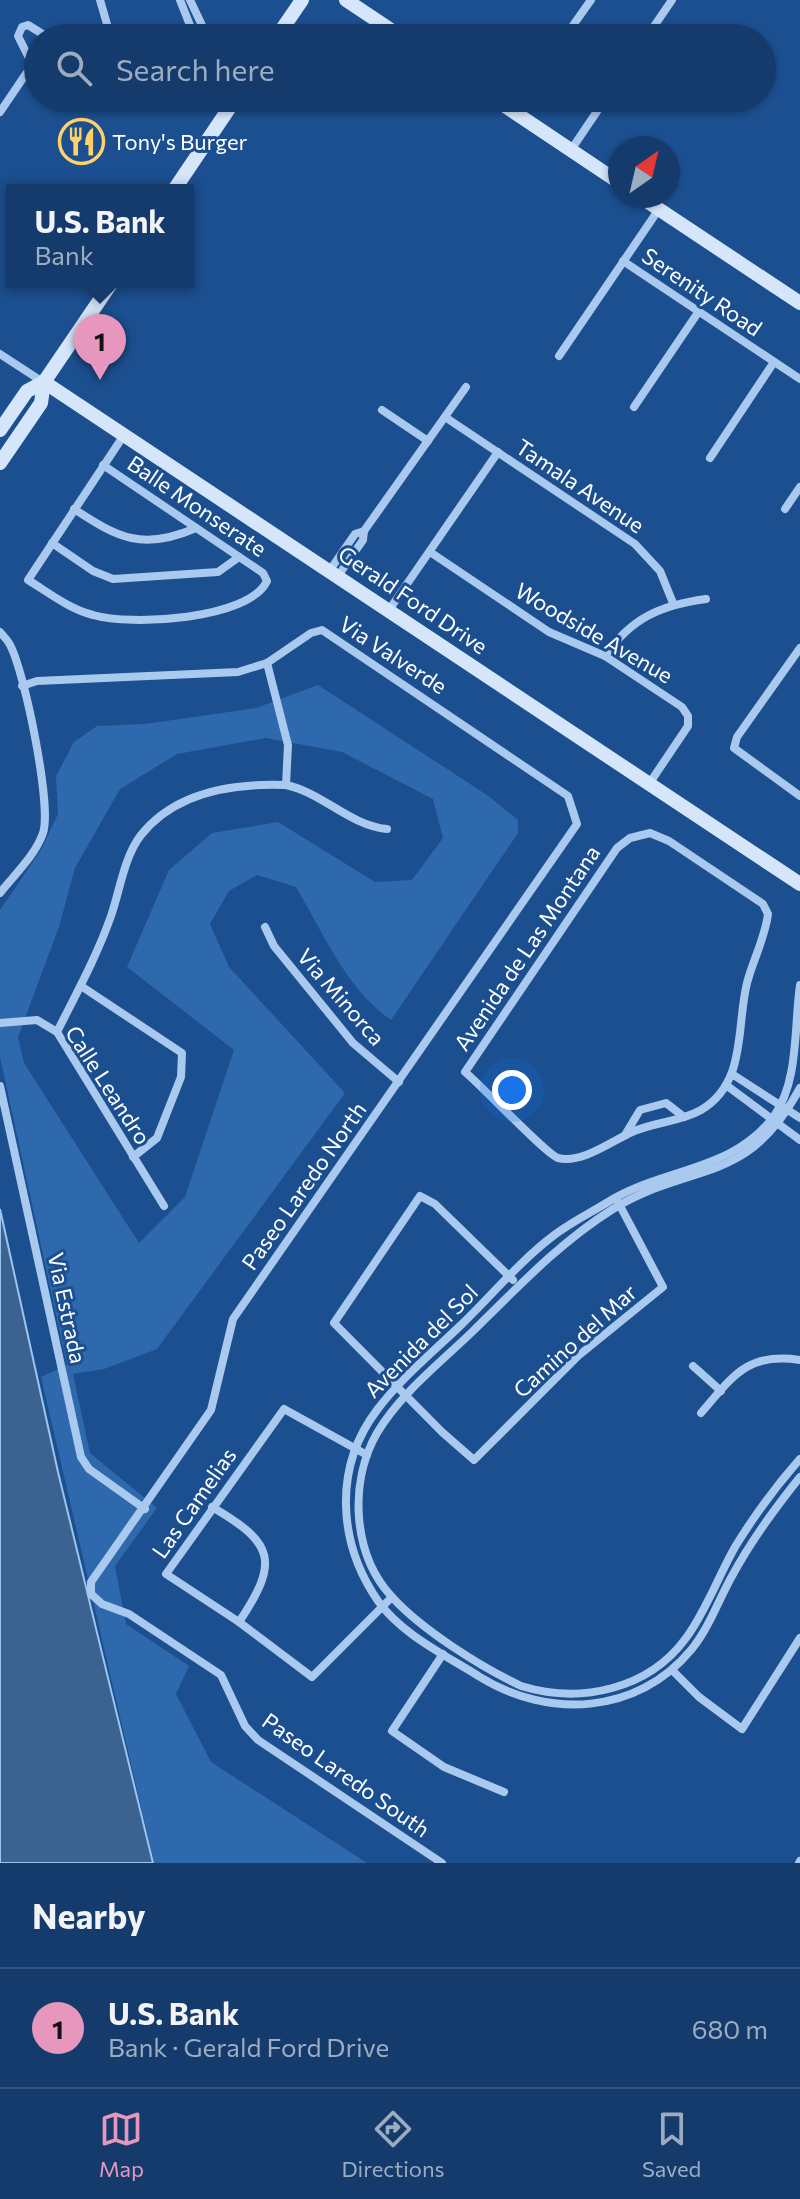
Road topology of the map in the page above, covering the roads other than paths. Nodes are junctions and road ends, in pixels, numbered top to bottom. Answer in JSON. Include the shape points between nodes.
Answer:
{"nodes":[{"id":1,"x":100,"y":0,"type":"edge"},
{"id":2,"x":180,"y":0,"type":"edge"},
{"id":3,"x":190,"y":0,"type":"edge"},
{"id":4,"x":302,"y":0,"type":"edge"},
{"id":5,"x":346,"y":0,"type":"edge"},
{"id":6,"x":591,"y":0,"type":"edge"},
{"id":7,"x":672,"y":0,"type":"edge"},
{"id":8,"x":107,"y":24,"type":"edge"},
{"id":9,"x":189,"y":24,"type":"edge"},
{"id":10,"x":201,"y":24,"type":"edge"},
{"id":11,"x":286,"y":24,"type":"edge"},
{"id":12,"x":382,"y":24,"type":"edge"},
{"id":13,"x":574,"y":24,"type":"edge"},
{"id":14,"x":656,"y":24,"type":"edge"},
{"id":15,"x":24,"y":28,"type":"edge"},
{"id":16,"x":24,"y":44,"type":"edge"},
{"id":17,"x":24,"y":76,"type":"edge"},
{"id":18,"x":0,"y":112,"type":"edge"},
{"id":19,"x":227,"y":112,"type":"edge"},
{"id":20,"x":513,"y":112,"type":"edge"},
{"id":21,"x":597,"y":112,"type":"edge"},
{"id":22,"x":571,"y":150,"type":"junction"},
{"id":23,"x":608,"y":175,"type":"edge"},
{"id":24,"x":178,"y":184,"type":"edge"},
{"id":25,"x":648,"y":208,"type":"edge"},
{"id":26,"x":654,"y":215,"type":"junction"},
{"id":27,"x":623,"y":261,"type":"junction"},
{"id":28,"x":108,"y":288,"type":"edge"},
{"id":29,"x":800,"y":303,"type":"edge"},
{"id":30,"x":699,"y":311,"type":"junction"},
{"id":31,"x":0,"y":354,"type":"edge"},
{"id":32,"x":559,"y":356,"type":"dead end"},
{"id":33,"x":774,"y":362,"type":"junction"},
{"id":34,"x":800,"y":379,"type":"edge"},
{"id":35,"x":44,"y":382,"type":"junction"},
{"id":36,"x":466,"y":387,"type":"dead end"},
{"id":37,"x":634,"y":407,"type":"dead end"},
{"id":38,"x":382,"y":410,"type":"dead end"},
{"id":39,"x":445,"y":417,"type":"junction"},
{"id":40,"x":0,"y":430,"type":"edge"},
{"id":41,"x":124,"y":434,"type":"junction"},
{"id":42,"x":428,"y":441,"type":"junction"},
{"id":43,"x":498,"y":452,"type":"junction"},
{"id":44,"x":710,"y":458,"type":"dead end"},
{"id":45,"x":0,"y":463,"type":"edge"},
{"id":46,"x":103,"y":465,"type":"junction"},
{"id":47,"x":800,"y":487,"type":"edge"},
{"id":48,"x":74,"y":509,"type":"junction"},
{"id":49,"x":785,"y":509,"type":"dead end"},
{"id":50,"x":196,"y":528,"type":"junction"},
{"id":51,"x":364,"y":531,"type":"junction"},
{"id":52,"x":351,"y":540,"type":"junction"},
{"id":53,"x":52,"y":543,"type":"junction"},
{"id":54,"x":360,"y":545,"type":"junction"},
{"id":55,"x":430,"y":552,"type":"junction"},
{"id":56,"x":239,"y":557,"type":"junction"},
{"id":57,"x":334,"y":573,"type":"junction"},
{"id":58,"x":706,"y":599,"type":"dead end"},
{"id":59,"x":673,"y":603,"type":"junction"},
{"id":60,"x":389,"y":610,"type":"junction"},
{"id":61,"x":1,"y":634,"type":"edge"},
{"id":62,"x":800,"y":648,"type":"edge"},
{"id":63,"x":605,"y":656,"type":"junction"},
{"id":64,"x":267,"y":663,"type":"junction"},
{"id":65,"x":22,"y":686,"type":"junction"},
{"id":66,"x":649,"y":784,"type":"junction"},
{"id":67,"x":286,"y":785,"type":"junction"},
{"id":68,"x":800,"y":796,"type":"edge"},
{"id":69,"x":575,"y":811,"type":"joint"},
{"id":70,"x":387,"y":829,"type":"dead end"},
{"id":71,"x":800,"y":884,"type":"edge"},
{"id":72,"x":0,"y":893,"type":"edge"},
{"id":73,"x":265,"y":927,"type":"dead end"},
{"id":74,"x":800,"y":985,"type":"edge"},
{"id":75,"x":81,"y":986,"type":"junction"},
{"id":76,"x":0,"y":1023,"type":"edge"},
{"id":77,"x":57,"y":1032,"type":"junction"},
{"id":78,"x":732,"y":1074,"type":"junction"},
{"id":79,"x":399,"y":1082,"type":"junction"},
{"id":80,"x":726,"y":1085,"type":"junction"},
{"id":81,"x":0,"y":1086,"type":"edge"},
{"id":82,"x":800,"y":1088,"type":"edge"},
{"id":83,"x":785,"y":1106,"type":"junction"},
{"id":84,"x":684,"y":1117,"type":"junction"},
{"id":85,"x":800,"y":1118,"type":"edge"},
{"id":86,"x":777,"y":1121,"type":"junction"},
{"id":87,"x":624,"y":1136,"type":"junction"},
{"id":88,"x":800,"y":1140,"type":"edge"},
{"id":89,"x":133,"y":1157,"type":"junction"},
{"id":90,"x":618,"y":1201,"type":"junction"},
{"id":91,"x":164,"y":1206,"type":"dead end"},
{"id":92,"x":510,"y":1277,"type":"junction"},
{"id":93,"x":519,"y":1286,"type":"junction"},
{"id":94,"x":800,"y":1360,"type":"edge"},
{"id":95,"x":693,"y":1366,"type":"dead end"},
{"id":96,"x":399,"y":1387,"type":"junction"},
{"id":97,"x":721,"y":1391,"type":"junction"},
{"id":98,"x":407,"y":1396,"type":"junction"},
{"id":99,"x":701,"y":1413,"type":"dead end"},
{"id":100,"x":354,"y":1450,"type":"junction"},
{"id":101,"x":367,"y":1455,"type":"junction"},
{"id":102,"x":800,"y":1459,"type":"edge"},
{"id":103,"x":800,"y":1477,"type":"edge"},
{"id":104,"x":212,"y":1507,"type":"junction"},
{"id":105,"x":145,"y":1509,"type":"junction"},
{"id":106,"x":91,"y":1594,"type":"joint"},
{"id":107,"x":392,"y":1597,"type":"junction"},
{"id":108,"x":382,"y":1606,"type":"junction"},
{"id":109,"x":239,"y":1622,"type":"junction"},
{"id":110,"x":800,"y":1638,"type":"edge"},
{"id":111,"x":443,"y":1654,"type":"junction"},
{"id":112,"x":672,"y":1670,"type":"junction"},
{"id":113,"x":504,"y":1792,"type":"dead end"},
{"id":114,"x":442,"y":1863,"type":"edge"}],
"edges":[{"from":1,"to":8,"type":"street"},
{"from":2,"to":9,"type":"street"},
{"from":3,"to":10,"type":"street"},
{"from":4,"to":11,"type":"main road"},
{"from":5,"to":12,"type":"main road"},
{"from":6,"to":13,"type":"street"},
{"from":7,"to":14,"type":"street"},
{"from":15,"to":16,"type":"street","via":[[18,36]]},
{"from":17,"to":18,"type":"street"},
{"from":19,"to":24,"type":"main road"},
{"from":20,"to":22,"type":"main road"},
{"from":21,"to":22,"type":"street"},
{"from":22,"to":23,"type":"main road"},
{"from":25,"to":26,"type":"main road"},
{"from":26,"to":27,"type":"street"},
{"from":26,"to":29,"type":"main road"},
{"from":27,"to":30,"type":"street","name":"Serenity Road"},
{"from":27,"to":32,"type":"street"},
{"from":28,"to":35,"type":"main road"},
{"from":30,"to":33,"type":"street","name":"Serenity Road"},
{"from":30,"to":37,"type":"street"},
{"from":31,"to":35,"type":"street","name":"Gerald Ford Drive"},
{"from":33,"to":34,"type":"street","name":"Serenity Road"},
{"from":33,"to":44,"type":"street"},
{"from":35,"to":40,"type":"main road","via":[[27,391]]},
{"from":35,"to":41,"type":"main road","name":"Gerald Ford Drive"},
{"from":35,"to":45,"type":"main road","via":[[41,403]]},
{"from":36,"to":39,"type":"street"},
{"from":38,"to":42,"type":"street"},
{"from":39,"to":42,"type":"street"},
{"from":39,"to":43,"type":"street","name":"Tamala Avenue"},
{"from":41,"to":46,"type":"street"},
{"from":41,"to":57,"type":"main road","name":"Gerald Ford Drive"},
{"from":42,"to":51,"type":"street"},
{"from":43,"to":55,"type":"street"},
{"from":43,"to":59,"type":"street","name":"Tamala Avenue","via":[[635,544],[660,571]]},
{"from":46,"to":48,"type":"street"},
{"from":46,"to":50,"type":"street","name":"Balle Monserate"},
{"from":47,"to":49,"type":"street"},
{"from":48,"to":50,"type":"street","via":[[127,540]]},
{"from":48,"to":53,"type":"street"},
{"from":50,"to":56,"type":"street","name":"Balle Monserate"},
{"from":51,"to":52,"type":"street"},
{"from":51,"to":54,"type":"street"},
{"from":52,"to":54,"type":"street"},
{"from":52,"to":57,"type":"street"},
{"from":53,"to":56,"type":"street","via":[[113,579],[218,572]]},
{"from":53,"to":56,"type":"street","name":"Balle Monserate","via":[[28,580],[75,608],[118,620],[231,610],[263,591],[267,581]]},
{"from":54,"to":57,"type":"street"},
{"from":55,"to":60,"type":"street"},
{"from":55,"to":63,"type":"street","name":"Woodside Avenue","via":[[549,632]]},
{"from":57,"to":60,"type":"main road","name":"Gerald Ford Drive"},
{"from":58,"to":59,"type":"street"},
{"from":59,"to":63,"type":"street","via":[[630,624]]},
{"from":60,"to":66,"type":"main road","name":"Gerald Ford Drive"},
{"from":61,"to":65,"type":"street","via":[[11,645]]},
{"from":62,"to":68,"type":"street","via":[[734,748]]},
{"from":63,"to":66,"type":"street","name":"Woodside Avenue","via":[[688,716],[688,726]]},
{"from":64,"to":65,"type":"street","name":"Via Valverde","via":[[238,672],[52,680]]},
{"from":64,"to":67,"type":"street","via":[[288,745]]},
{"from":64,"to":69,"type":"street","name":"Via Valverde","via":[[322,630],[533,770],[568,796]]},
{"from":65,"to":72,"type":"street","via":[[46,819],[35,849]]},
{"from":66,"to":71,"type":"main road","name":"Gerald Ford Drive"},
{"from":67,"to":70,"type":"street","via":[[304,789],[367,827]]},
{"from":67,"to":75,"type":"street","via":[[200,794],[175,805],[151,825],[132,851]]},
{"from":69,"to":79,"type":"street","name":"Paseo Laredo North","via":[[577,824]]},
{"from":73,"to":79,"type":"street","name":"Via Minorca","via":[[274,946],[353,1043]]},
{"from":74,"to":83,"type":"street","name":"Avenida del Sol"},
{"from":75,"to":77,"type":"street"},
{"from":75,"to":89,"type":"street","via":[[182,1053],[181,1077],[157,1138]]},
{"from":76,"to":77,"type":"street","name":"Calle Leandro","via":[[37,1020]]},
{"from":77,"to":89,"type":"street","name":"Calle Leandro"},
{"from":78,"to":80,"type":"street","name":"Avenida de Las Montana"},
{"from":78,"to":83,"type":"street"},
{"from":78,"to":87,"type":"street","name":"Avenida de Las Montana","via":[[740,1047],[742,1005],[768,914],[763,904],[669,841],[650,833],[630,838],[617,848],[465,1072],[558,1158],[575,1158]]},
{"from":79,"to":105,"type":"street","name":"Paseo Laredo North","via":[[233,1319],[211,1410]]},
{"from":80,"to":84,"type":"street","name":"Avenida de Las Montana","via":[[703,1109]]},
{"from":80,"to":86,"type":"street"},
{"from":81,"to":105,"type":"street","name":"Via Estrada","via":[[81,1457],[89,1469]]},
{"from":82,"to":83,"type":"street","name":"Avenida del Sol"},
{"from":83,"to":85,"type":"street"},
{"from":83,"to":86,"type":"street","name":"Avenida del Sol"},
{"from":84,"to":87,"type":"street","name":"Avenida de Las Montana"},
{"from":84,"to":87,"type":"street","via":[[666,1103],[640,1110]]},
{"from":86,"to":88,"type":"street"},
{"from":86,"to":90,"type":"street","name":"Avenida del Sol","via":[[728,1165]]},
{"from":89,"to":91,"type":"street","name":"Calle Leandro"},
{"from":90,"to":92,"type":"street","name":"Avenida del Sol","via":[[552,1236]]},
{"from":90,"to":93,"type":"street","name":"Avenida del Sol"},
{"from":90,"to":98,"type":"street","name":"Camino del Mar","via":[[663,1287],[578,1356],[474,1460]]},
{"from":92,"to":93,"type":"street"},
{"from":92,"to":96,"type":"street","name":"Avenida del Sol"},
{"from":92,"to":96,"type":"street","via":[[435,1204],[420,1196],[334,1323]]},
{"from":93,"to":98,"type":"street","name":"Avenida del Sol"},
{"from":94,"to":97,"type":"street","via":[[773,1356],[755,1361]]},
{"from":95,"to":97,"type":"street"},
{"from":96,"to":98,"type":"street"},
{"from":96,"to":100,"type":"street","name":"Avenida del Sol","via":[[378,1408]]},
{"from":97,"to":99,"type":"street"},
{"from":98,"to":101,"type":"street","name":"Avenida del Sol"},
{"from":100,"to":101,"type":"street","name":"Las Camelias"},
{"from":100,"to":104,"type":"street","name":"Las Camelias","via":[[284,1409]]},
{"from":100,"to":108,"type":"street","name":"Avenida del Sol","via":[[346,1487],[347,1525],[356,1561]]},
{"from":101,"to":107,"type":"street","name":"Avenida del Sol","via":[[360,1476],[359,1523],[370,1564]]},
{"from":102,"to":107,"type":"street","name":"Avenida del Sol","via":[[737,1544],[686,1639],[663,1663],[616,1688],[563,1694],[521,1686],[425,1625]]},
{"from":103,"to":112,"type":"street","name":"Avenida del Sol","via":[[762,1527],[703,1633]]},
{"from":104,"to":109,"type":"street","via":[[255,1534],[262,1550],[265,1576]]},
{"from":104,"to":109,"type":"street","name":"Las Camelias","via":[[166,1574]]},
{"from":105,"to":106,"type":"street","name":"Paseo Laredo North","via":[[94,1573]]},
{"from":106,"to":114,"type":"street","name":"Paseo Laredo South","via":[[221,1675],[245,1726],[258,1740]]},
{"from":107,"to":108,"type":"street","name":"Las Camelias"},
{"from":108,"to":109,"type":"street","name":"Las Camelias","via":[[312,1677]]},
{"from":108,"to":111,"type":"street","name":"Avenida del Sol"},
{"from":110,"to":112,"type":"street","via":[[742,1729]]},
{"from":111,"to":112,"type":"street","name":"Avenida del Sol","via":[[516,1696],[564,1706],[624,1697]]},
{"from":111,"to":113,"type":"street","via":[[392,1731],[444,1767]]}]}
